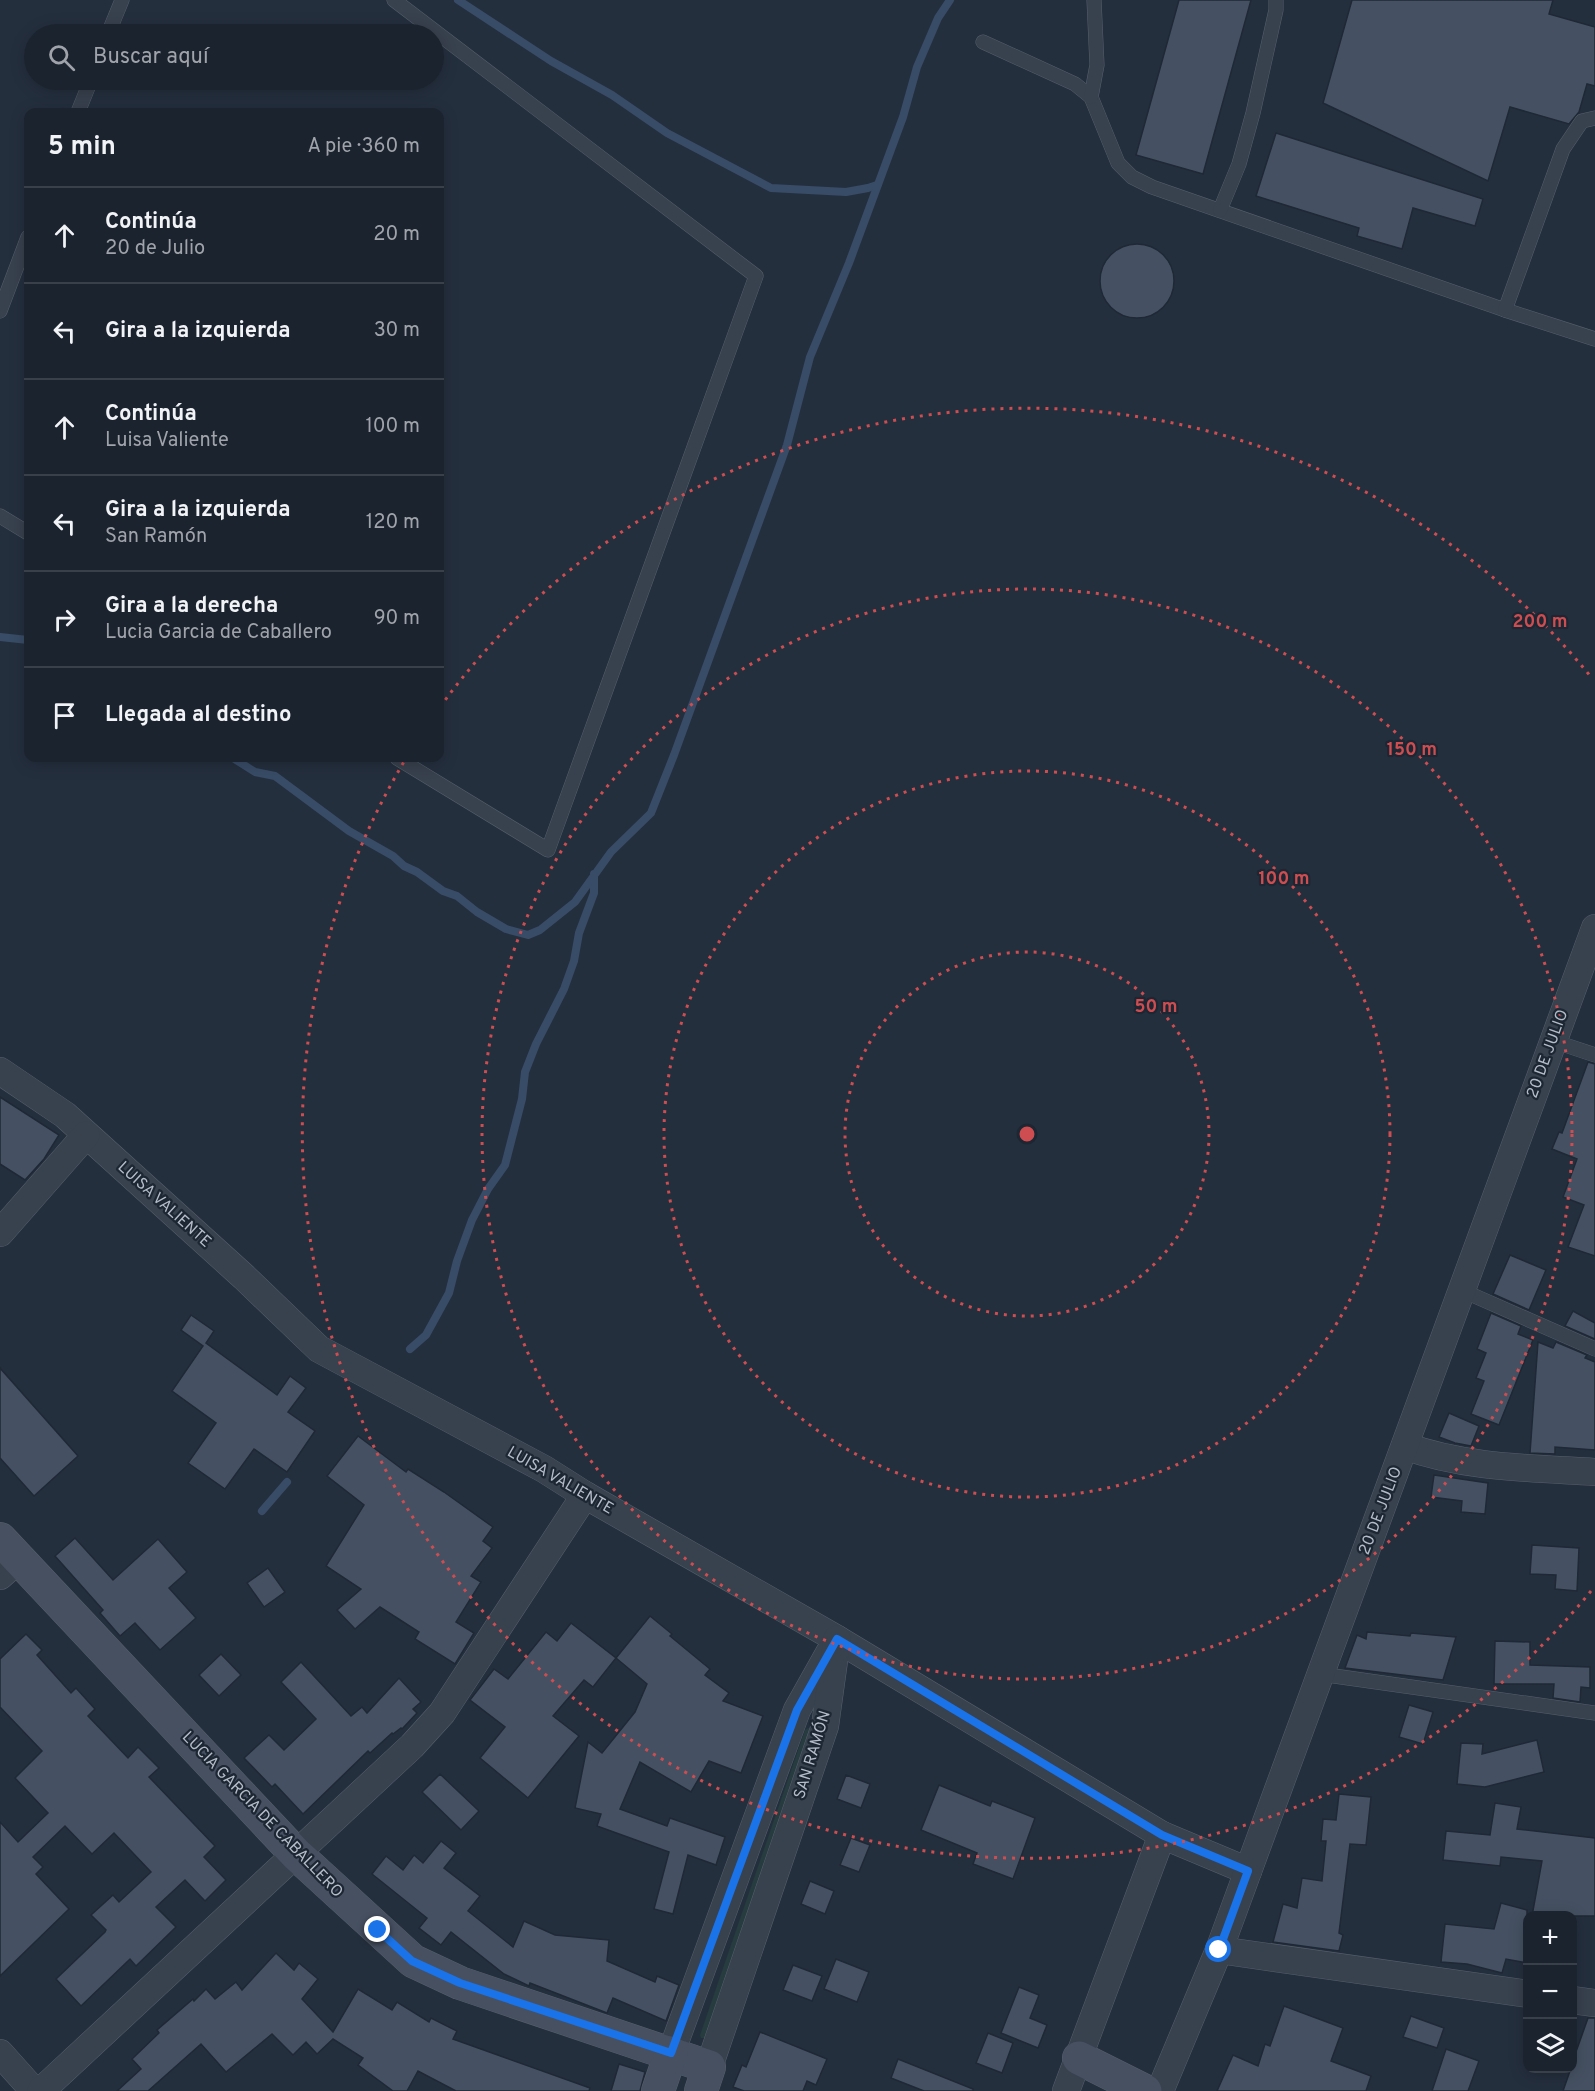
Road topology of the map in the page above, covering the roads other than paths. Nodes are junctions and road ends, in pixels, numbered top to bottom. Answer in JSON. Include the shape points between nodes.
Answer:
{"nodes":[{"id":1,"x":122,"y":0,"type":"edge"},
{"id":2,"x":394,"y":0,"type":"edge"},
{"id":3,"x":1094,"y":0,"type":"edge"},
{"id":4,"x":1276,"y":0,"type":"edge"},
{"id":5,"x":112,"y":24,"type":"edge"},
{"id":6,"x":425,"y":24,"type":"edge"},
{"id":7,"x":444,"y":38,"type":"edge"},
{"id":8,"x":983,"y":42,"type":"dead end"},
{"id":9,"x":87,"y":90,"type":"edge"},
{"id":10,"x":1091,"y":97,"type":"junction"},
{"id":11,"x":80,"y":108,"type":"edge"},
{"id":12,"x":1595,"y":118,"type":"edge"},
{"id":13,"x":1220,"y":210,"type":"junction"},
{"id":14,"x":24,"y":248,"type":"edge"},
{"id":15,"x":1505,"y":310,"type":"junction"},
{"id":16,"x":0,"y":311,"type":"edge"},
{"id":17,"x":1595,"y":339,"type":"edge"},
{"id":18,"x":0,"y":516,"type":"edge"},
{"id":19,"x":24,"y":531,"type":"edge"},
{"id":20,"x":404,"y":762,"type":"edge"},
{"id":21,"x":1595,"y":928,"type":"edge"},
{"id":22,"x":1553,"y":1041,"type":"junction"},
{"id":23,"x":1595,"y":1055,"type":"edge"},
{"id":24,"x":0,"y":1071,"type":"edge"},
{"id":25,"x":86,"y":1135,"type":"junction"},
{"id":26,"x":0,"y":1233,"type":"edge"},
{"id":27,"x":1461,"y":1290,"type":"junction"},
{"id":28,"x":1595,"y":1348,"type":"edge"},
{"id":29,"x":1406,"y":1446,"type":"junction"},
{"id":30,"x":1595,"y":1472,"type":"edge"},
{"id":31,"x":585,"y":1495,"type":"junction"},
{"id":32,"x":6,"y":1558,"type":"edge"},
{"id":33,"x":837,"y":1639,"type":"junction"},
{"id":34,"x":1320,"y":1674,"type":"junction"},
{"id":35,"x":1595,"y":1713,"type":"edge"},
{"id":36,"x":1162,"y":1835,"type":"junction"},
{"id":37,"x":296,"y":1854,"type":"junction"},
{"id":38,"x":1248,"y":1871,"type":"junction"},
{"id":39,"x":1219,"y":1950,"type":"junction"},
{"id":40,"x":1523,"y":1993,"type":"edge"},
{"id":41,"x":1577,"y":2001,"type":"edge"},
{"id":42,"x":1595,"y":2003,"type":"edge"},
{"id":43,"x":0,"y":2053,"type":"edge"},
{"id":44,"x":671,"y":2053,"type":"junction"},
{"id":45,"x":1079,"y":2058,"type":"junction"},
{"id":46,"x":705,"y":2079,"type":"edge"},
{"id":47,"x":34,"y":2091,"type":"edge"},
{"id":48,"x":41,"y":2091,"type":"edge"},
{"id":49,"x":658,"y":2091,"type":"edge"},
{"id":50,"x":1066,"y":2091,"type":"edge"},
{"id":51,"x":1145,"y":2091,"type":"edge"},
{"id":52,"x":1160,"y":2091,"type":"edge"}],
"edges":[{"from":1,"to":5,"type":"lane"},
{"from":2,"to":6,"type":"lane"},
{"from":3,"to":10,"type":"lane","via":[[1097,65]]},
{"from":4,"to":13,"type":"lane","via":[[1253,113],[1239,164]]},
{"from":7,"to":20,"type":"lane","via":[[756,276],[548,850]]},
{"from":8,"to":10,"type":"lane","via":[[1075,84]]},
{"from":9,"to":11,"type":"lane"},
{"from":10,"to":13,"type":"lane","via":[[1118,163],[1132,177]]},
{"from":12,"to":15,"type":"lane","via":[[1582,121],[1563,149]]},
{"from":13,"to":15,"type":"lane"},
{"from":14,"to":16,"type":"lane"},
{"from":15,"to":17,"type":"lane"},
{"from":18,"to":19,"type":"lane"},
{"from":21,"to":22,"type":"street","name":"20 DE JULIO"},
{"from":22,"to":23,"type":"lane"},
{"from":22,"to":27,"type":"street","name":"20 DE JULIO"},
{"from":24,"to":25,"type":"street","name":"LUISA VALIENTE","via":[[65,1115]]},
{"from":25,"to":26,"type":"street"},
{"from":25,"to":31,"type":"street","name":"LUISA VALIENTE","via":[[319,1349],[544,1469]]},
{"from":27,"to":28,"type":"lane"},
{"from":27,"to":29,"type":"street","name":"20 DE JULIO"},
{"from":29,"to":30,"type":"street","via":[[1431,1456],[1467,1461]]},
{"from":29,"to":34,"type":"street","name":"20 DE JULIO"},
{"from":31,"to":33,"type":"street","name":"LUISA VALIENTE"},
{"from":31,"to":37,"type":"street","via":[[442,1713]]},
{"from":32,"to":37,"type":"street","name":"LUCIA GARCIA DE CABALLERO"},
{"from":33,"to":36,"type":"street","name":"LUISA VALIENTE"},
{"from":33,"to":44,"type":"street","name":"SAN RAMÓN","via":[[797,1710]]},
{"from":33,"to":46,"type":"street","name":"SAN RAMÓN","via":[[825,1726]]},
{"from":34,"to":35,"type":"lane"},
{"from":34,"to":38,"type":"street","name":"20 DE JULIO"},
{"from":36,"to":38,"type":"street","name":"LUISA VALIENTE"},
{"from":36,"to":45,"type":"street"},
{"from":37,"to":44,"type":"street","name":"LUCIA GARCIA DE CABALLERO","via":[[412,1961],[460,1983]]},
{"from":37,"to":48,"type":"street"},
{"from":38,"to":39,"type":"street","name":"20 DE JULIO"},
{"from":39,"to":40,"type":"street"},
{"from":39,"to":52,"type":"street","name":"20 DE JULIO"},
{"from":41,"to":42,"type":"street"},
{"from":43,"to":47,"type":"street"},
{"from":44,"to":46,"type":"street","name":"LUCIA GARCIA DE CABALLERO"},
{"from":44,"to":49,"type":"street","name":"SAN RAMÓN"},
{"from":45,"to":50,"type":"street"},
{"from":45,"to":51,"type":"street"}]}
